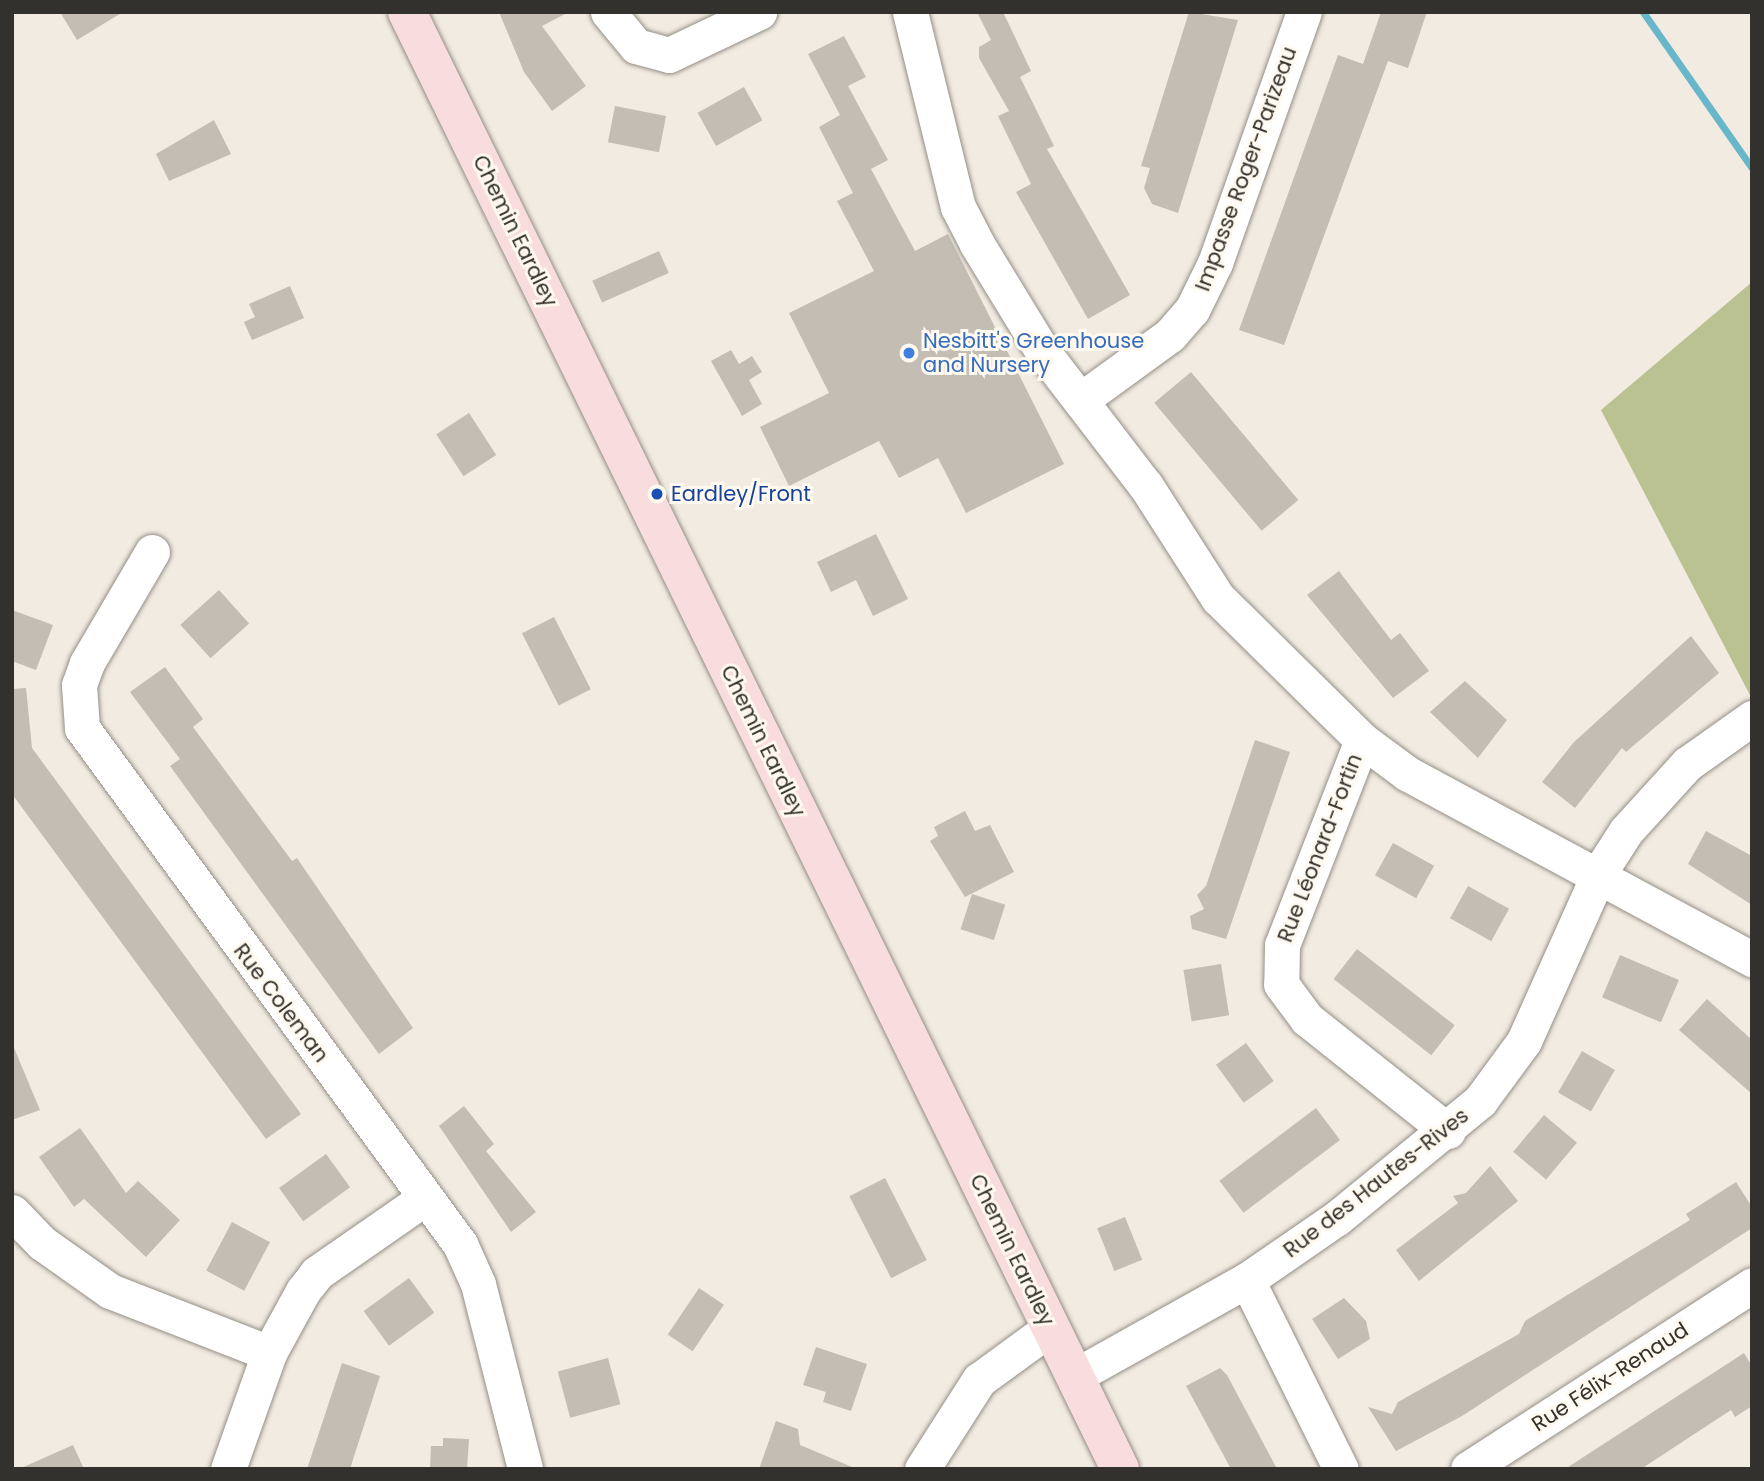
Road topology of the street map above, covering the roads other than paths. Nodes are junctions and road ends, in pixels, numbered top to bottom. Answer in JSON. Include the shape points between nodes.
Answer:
{"nodes":[{"id":1,"x":407,"y":12,"type":"edge"},
{"id":2,"x":608,"y":12,"type":"edge"},
{"id":3,"x":759,"y":12,"type":"edge"},
{"id":4,"x":910,"y":12,"type":"edge"},
{"id":5,"x":1304,"y":12,"type":"edge"},
{"id":6,"x":1082,"y":399,"type":"junction"},
{"id":7,"x":152,"y":552,"type":"dead end"},
{"id":8,"x":1752,"y":718,"type":"edge"},
{"id":9,"x":1362,"y":740,"type":"junction"},
{"id":10,"x":1599,"y":873,"type":"junction"},
{"id":11,"x":1752,"y":959,"type":"edge"},
{"id":12,"x":1448,"y":1131,"type":"junction"},
{"id":13,"x":425,"y":1198,"type":"junction"},
{"id":14,"x":12,"y":1212,"type":"edge"},
{"id":15,"x":1247,"y":1280,"type":"junction"},
{"id":16,"x":1752,"y":1285,"type":"edge"},
{"id":17,"x":1050,"y":1328,"type":"junction"},
{"id":18,"x":269,"y":1353,"type":"junction"},
{"id":19,"x":1075,"y":1376,"type":"junction"},
{"id":20,"x":228,"y":1469,"type":"edge"},
{"id":21,"x":526,"y":1469,"type":"edge"},
{"id":22,"x":922,"y":1469,"type":"edge"},
{"id":23,"x":1120,"y":1469,"type":"edge"},
{"id":24,"x":1341,"y":1469,"type":"edge"},
{"id":25,"x":1468,"y":1469,"type":"edge"}],
"edges":[{"from":1,"to":17,"type":"main road","name":"Chemin Eardley"},
{"from":2,"to":3,"type":"street","via":[[636,46],[669,55]]},
{"from":4,"to":6,"type":"street","via":[[958,207],[1043,352]]},
{"from":5,"to":6,"type":"street","name":"Impasse Roger-Parizeau","via":[[1215,263],[1192,310],[1170,335]]},
{"from":6,"to":9,"type":"street","via":[[1218,598]]},
{"from":7,"to":13,"type":"street","name":"Rue Coleman","via":[[86,663],[79,685],[82,728]]},
{"from":8,"to":10,"type":"street","name":"Rue des Hautes-Rives","via":[[1655,794]]},
{"from":9,"to":10,"type":"street","via":[[1470,809]]},
{"from":9,"to":12,"type":"street","name":"Rue Léonard-Fortin","via":[[1282,945],[1281,984],[1307,1019]]},
{"from":10,"to":11,"type":"street"},
{"from":10,"to":12,"type":"street","name":"Rue des Hautes-Rives","via":[[1524,1041],[1480,1101]]},
{"from":12,"to":15,"type":"street","name":"Rue des Hautes-Rives"},
{"from":13,"to":18,"type":"street","via":[[317,1273]]},
{"from":13,"to":21,"type":"street","name":"Rue Coleman","via":[[470,1261]]},
{"from":14,"to":18,"type":"street","via":[[42,1243],[110,1291]]},
{"from":15,"to":19,"type":"street","name":"Rue des Hautes-Rives"},
{"from":15,"to":24,"type":"street"},
{"from":16,"to":25,"type":"street","name":"Rue Félix-Renaud"},
{"from":17,"to":19,"type":"main road","name":"Chemin Eardley"},
{"from":17,"to":22,"type":"street","via":[[979,1380]]},
{"from":18,"to":20,"type":"street"},
{"from":19,"to":23,"type":"main road","name":"Chemin Eardley"}]}
